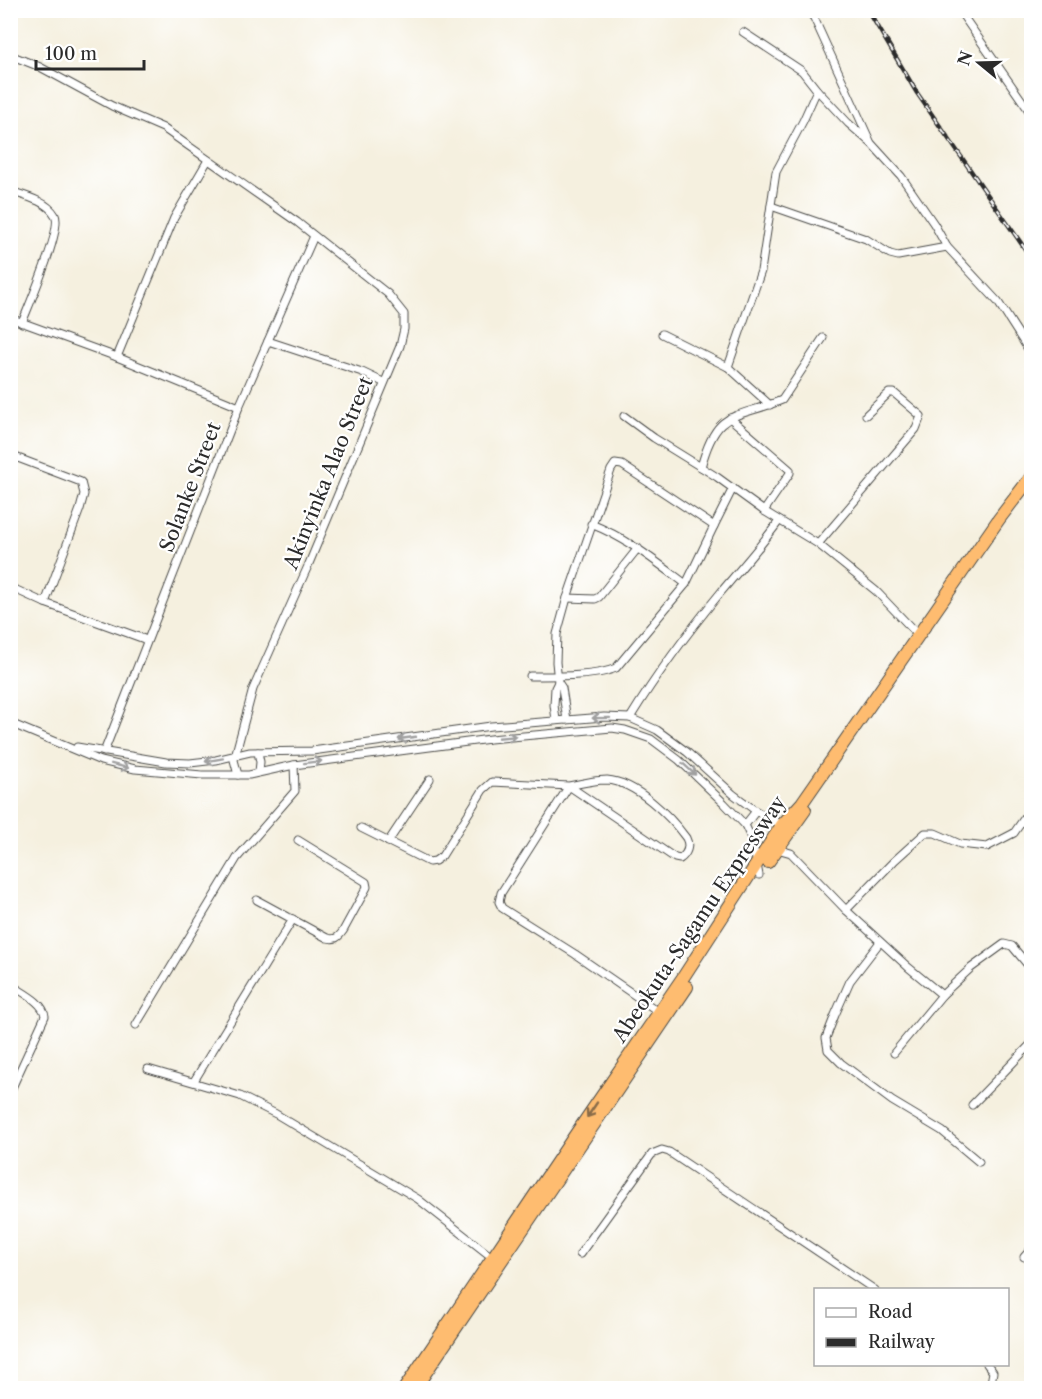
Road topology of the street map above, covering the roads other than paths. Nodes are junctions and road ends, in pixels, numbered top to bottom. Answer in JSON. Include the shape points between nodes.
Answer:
{"nodes":[{"id":1,"x":808,"y":10,"type":"edge"},
{"id":2,"x":959,"y":10,"type":"edge"},
{"id":3,"x":743,"y":32,"type":"dead end"},
{"id":4,"x":10,"y":55,"type":"edge"},
{"id":5,"x":817,"y":90,"type":"junction"},
{"id":6,"x":1032,"y":115,"type":"edge"},
{"id":7,"x":872,"y":143,"type":"junction"},
{"id":8,"x":208,"y":160,"type":"junction"},
{"id":9,"x":10,"y":190,"type":"edge"},
{"id":10,"x":771,"y":206,"type":"junction"},
{"id":11,"x":314,"y":236,"type":"junction"},
{"id":12,"x":947,"y":248,"type":"junction"},
{"id":13,"x":10,"y":318,"type":"edge"},
{"id":14,"x":22,"y":323,"type":"junction"},
{"id":15,"x":662,"y":334,"type":"dead end"},
{"id":16,"x":823,"y":338,"type":"dead end"},
{"id":17,"x":268,"y":340,"type":"junction"},
{"id":18,"x":1032,"y":356,"type":"edge"},
{"id":19,"x":117,"y":357,"type":"junction"},
{"id":20,"x":728,"y":367,"type":"junction"},
{"id":21,"x":383,"y":382,"type":"junction"},
{"id":22,"x":770,"y":405,"type":"junction"},
{"id":23,"x":239,"y":407,"type":"junction"},
{"id":24,"x":866,"y":415,"type":"dead end"},
{"id":25,"x":624,"y":416,"type":"dead end"},
{"id":26,"x":730,"y":418,"type":"junction"},
{"id":27,"x":10,"y":455,"type":"edge"},
{"id":28,"x":701,"y":467,"type":"junction"},
{"id":29,"x":1032,"y":476,"type":"edge"},
{"id":30,"x":733,"y":488,"type":"junction"},
{"id":31,"x":1032,"y":489,"type":"edge"},
{"id":32,"x":764,"y":511,"type":"junction"},
{"id":33,"x":779,"y":521,"type":"junction"},
{"id":34,"x":591,"y":524,"type":"junction"},
{"id":35,"x":714,"y":526,"type":"junction"},
{"id":36,"x":818,"y":544,"type":"junction"},
{"id":37,"x":638,"y":548,"type":"junction"},
{"id":38,"x":686,"y":584,"type":"junction"},
{"id":39,"x":10,"y":587,"type":"edge"},
{"id":40,"x":567,"y":598,"type":"junction"},
{"id":41,"x":45,"y":603,"type":"junction"},
{"id":42,"x":919,"y":636,"type":"junction"},
{"id":43,"x":147,"y":640,"type":"junction"},
{"id":44,"x":530,"y":676,"type":"dead end"},
{"id":45,"x":557,"y":679,"type":"junction"},
{"id":46,"x":630,"y":718,"type":"junction"},
{"id":47,"x":556,"y":720,"type":"junction"},
{"id":48,"x":567,"y":720,"type":"junction"},
{"id":49,"x":10,"y":723,"type":"edge"},
{"id":50,"x":66,"y":745,"type":"junction"},
{"id":51,"x":104,"y":752,"type":"junction"},
{"id":52,"x":258,"y":752,"type":"junction"},
{"id":53,"x":237,"y":754,"type":"junction"},
{"id":54,"x":294,"y":765,"type":"junction"},
{"id":55,"x":259,"y":772,"type":"junction"},
{"id":56,"x":238,"y":775,"type":"junction"},
{"id":57,"x":430,"y":779,"type":"dead end"},
{"id":58,"x":569,"y":786,"type":"junction"},
{"id":59,"x":733,"y":794,"type":"junction"},
{"id":60,"x":724,"y":803,"type":"junction"},
{"id":61,"x":1032,"y":807,"type":"edge"},
{"id":62,"x":756,"y":811,"type":"junction"},
{"id":63,"x":745,"y":825,"type":"junction"},
{"id":64,"x":787,"y":826,"type":"junction"},
{"id":65,"x":362,"y":828,"type":"dead end"},
{"id":66,"x":298,"y":840,"type":"dead end"},
{"id":67,"x":388,"y":842,"type":"junction"},
{"id":68,"x":777,"y":849,"type":"junction"},
{"id":69,"x":758,"y":870,"type":"junction"},
{"id":70,"x":257,"y":900,"type":"dead end"},
{"id":71,"x":846,"y":910,"type":"junction"},
{"id":72,"x":293,"y":919,"type":"junction"},
{"id":73,"x":880,"y":942,"type":"junction"},
{"id":74,"x":1032,"y":970,"type":"edge"},
{"id":75,"x":10,"y":984,"type":"edge"},
{"id":76,"x":942,"y":995,"type":"junction"},
{"id":77,"x":659,"y":1012,"type":"junction"},
{"id":78,"x":136,"y":1025,"type":"dead end"},
{"id":79,"x":1032,"y":1043,"type":"edge"},
{"id":80,"x":894,"y":1053,"type":"dead end"},
{"id":81,"x":148,"y":1069,"type":"dead end"},
{"id":82,"x":194,"y":1081,"type":"junction"},
{"id":83,"x":10,"y":1092,"type":"edge"},
{"id":84,"x":972,"y":1105,"type":"dead end"},
{"id":85,"x":980,"y":1162,"type":"dead end"},
{"id":86,"x":1032,"y":1248,"type":"edge"},
{"id":87,"x":580,"y":1254,"type":"dead end"},
{"id":88,"x":1024,"y":1257,"type":"dead end"},
{"id":89,"x":493,"y":1258,"type":"junction"},
{"id":90,"x":872,"y":1288,"type":"edge"},
{"id":91,"x":988,"y":1366,"type":"edge"},
{"id":92,"x":405,"y":1389,"type":"edge"},
{"id":93,"x":415,"y":1389,"type":"edge"},
{"id":94,"x":990,"y":1389,"type":"edge"}],
"edges":[{"from":1,"to":7,"type":"street"},
{"from":2,"to":6,"type":"street"},
{"from":3,"to":5,"type":"street","via":[[802,71]]},
{"from":4,"to":8,"type":"street","name":"Akinyinka Alao Street","via":[[163,128]]},
{"from":5,"to":7,"type":"street"},
{"from":5,"to":10,"type":"street","via":[[776,172]]},
{"from":7,"to":12,"type":"street","via":[[901,176]]},
{"from":8,"to":11,"type":"street","name":"Akinyinka Alao Street"},
{"from":8,"to":19,"type":"street","via":[[174,218]]},
{"from":9,"to":14,"type":"street","via":[[35,199],[54,212],[57,219],[54,240]]},
{"from":10,"to":12,"type":"street","via":[[866,239],[898,256]]},
{"from":10,"to":20,"type":"street","via":[[761,271]]},
{"from":11,"to":17,"type":"street","name":"Solanke Street"},
{"from":11,"to":21,"type":"street","name":"Akinyinka Alao Street","via":[[388,294],[404,314],[400,346]]},
{"from":12,"to":18,"type":"street","via":[[998,302]]},
{"from":13,"to":14,"type":"street"},
{"from":14,"to":19,"type":"street"},
{"from":15,"to":20,"type":"street"},
{"from":16,"to":22,"type":"street","via":[[788,393]]},
{"from":17,"to":21,"type":"street"},
{"from":17,"to":23,"type":"street","name":"Solanke Street"},
{"from":19,"to":23,"type":"street"},
{"from":20,"to":22,"type":"street"},
{"from":21,"to":53,"type":"street","name":"Akinyinka Alao Street","via":[[260,672]]},
{"from":22,"to":26,"type":"street"},
{"from":23,"to":43,"type":"street","name":"Solanke Street"},
{"from":24,"to":36,"type":"street","via":[[889,393],[894,393],[921,416],[916,429]]},
{"from":25,"to":28,"type":"street"},
{"from":26,"to":28,"type":"street","via":[[711,436]]},
{"from":26,"to":32,"type":"street","via":[[790,470]]},
{"from":27,"to":41,"type":"street","via":[[81,482],[84,495],[80,509]]},
{"from":28,"to":30,"type":"street"},
{"from":29,"to":42,"type":"highway","name":"Abeokuta-Sagamu Expressway"},
{"from":30,"to":32,"type":"street"},
{"from":30,"to":35,"type":"street"},
{"from":31,"to":64,"type":"highway","name":"Abeokuta-Sagamu Expressway"},
{"from":32,"to":33,"type":"street"},
{"from":33,"to":36,"type":"street"},
{"from":33,"to":46,"type":"street","via":[[687,635]]},
{"from":34,"to":35,"type":"street","via":[[615,464]]},
{"from":34,"to":37,"type":"street"},
{"from":34,"to":40,"type":"street"},
{"from":35,"to":38,"type":"street"},
{"from":36,"to":42,"type":"street","via":[[876,591]]},
{"from":37,"to":38,"type":"street"},
{"from":37,"to":40,"type":"street","via":[[599,597]]},
{"from":38,"to":45,"type":"street","via":[[616,668]]},
{"from":39,"to":41,"type":"street"},
{"from":40,"to":45,"type":"street","via":[[557,634]]},
{"from":41,"to":43,"type":"street"},
{"from":42,"to":64,"type":"highway","name":"Abeokuta-Sagamu Expressway"},
{"from":43,"to":51,"type":"street","name":"Solanke Street"},
{"from":44,"to":45,"type":"street"},
{"from":45,"to":47,"type":"street"},
{"from":45,"to":48,"type":"street"},
{"from":46,"to":48,"type":"street","one_way":true},
{"from":46,"to":59,"type":"street","via":[[657,730],[687,752]]},
{"from":47,"to":48,"type":"street"},
{"from":47,"to":52,"type":"street","one_way":true,"via":[[312,751]]},
{"from":49,"to":50,"type":"street"},
{"from":50,"to":51,"type":"street"},
{"from":50,"to":56,"type":"street","one_way":true,"via":[[101,761],[135,769]]},
{"from":53,"to":51,"type":"street","one_way":true,"via":[[190,763]]},
{"from":52,"to":53,"type":"street"},
{"from":52,"to":55,"type":"street"},
{"from":53,"to":56,"type":"street","name":"Akinyinka Alao Street","via":[[234,765]]},
{"from":54,"to":55,"type":"street"},
{"from":54,"to":60,"type":"street","one_way":true,"via":[[490,739],[612,728],[651,739],[680,760]]},
{"from":54,"to":78,"type":"street","via":[[295,790],[237,858]]},
{"from":55,"to":56,"type":"street"},
{"from":57,"to":67,"type":"street"},
{"from":58,"to":58,"type":"street","via":[[675,858],[683,858],[689,844],[681,830],[638,792],[604,780]]},
{"from":58,"to":67,"type":"street","via":[[492,782],[435,861],[429,862]]},
{"from":58,"to":77,"type":"street","via":[[499,902],[502,909]]},
{"from":59,"to":60,"type":"street"},
{"from":59,"to":62,"type":"street"},
{"from":60,"to":63,"type":"street"},
{"from":61,"to":71,"type":"street","via":[[1014,833],[987,847],[960,844],[925,833]]},
{"from":62,"to":63,"type":"street"},
{"from":62,"to":64,"type":"street"},
{"from":63,"to":69,"type":"street"},
{"from":64,"to":68,"type":"highway","name":"Abeokuta-Sagamu Expressway"},
{"from":64,"to":69,"type":"highway","name":"Abeokuta-Sagamu Expressway"},
{"from":65,"to":67,"type":"street"},
{"from":66,"to":72,"type":"street","via":[[361,877],[366,887],[339,937],[327,938]]},
{"from":68,"to":69,"type":"highway","name":"Abeokuta-Sagamu Expressway"},
{"from":68,"to":71,"type":"street","via":[[791,853]]},
{"from":69,"to":77,"type":"highway","name":"Abeokuta-Sagamu Expressway"},
{"from":69,"to":93,"type":"highway","name":"Abeokuta-Sagamu Expressway","via":[[611,1101]]},
{"from":70,"to":72,"type":"street"},
{"from":71,"to":73,"type":"street"},
{"from":72,"to":82,"type":"street"},
{"from":73,"to":76,"type":"street"},
{"from":73,"to":85,"type":"street","via":[[850,981],[834,1014],[826,1038],[828,1050],[892,1101],[942,1131]]},
{"from":74,"to":76,"type":"street","via":[[1012,946],[1004,944]]},
{"from":75,"to":83,"type":"street","via":[[45,1010]]},
{"from":76,"to":80,"type":"street"},
{"from":77,"to":89,"type":"highway","name":"Abeokuta-Sagamu Expressway","one_way":true},
{"from":79,"to":84,"type":"street"},
{"from":81,"to":82,"type":"street"},
{"from":82,"to":89,"type":"street","via":[[240,1096],[276,1114],[418,1199]]},
{"from":86,"to":88,"type":"street"},
{"from":87,"to":90,"type":"street","via":[[652,1154],[662,1150]]},
{"from":89,"to":92,"type":"highway","name":"Abeokuta-Sagamu Expressway"},
{"from":91,"to":94,"type":"street","via":[[993,1372]]}]}
